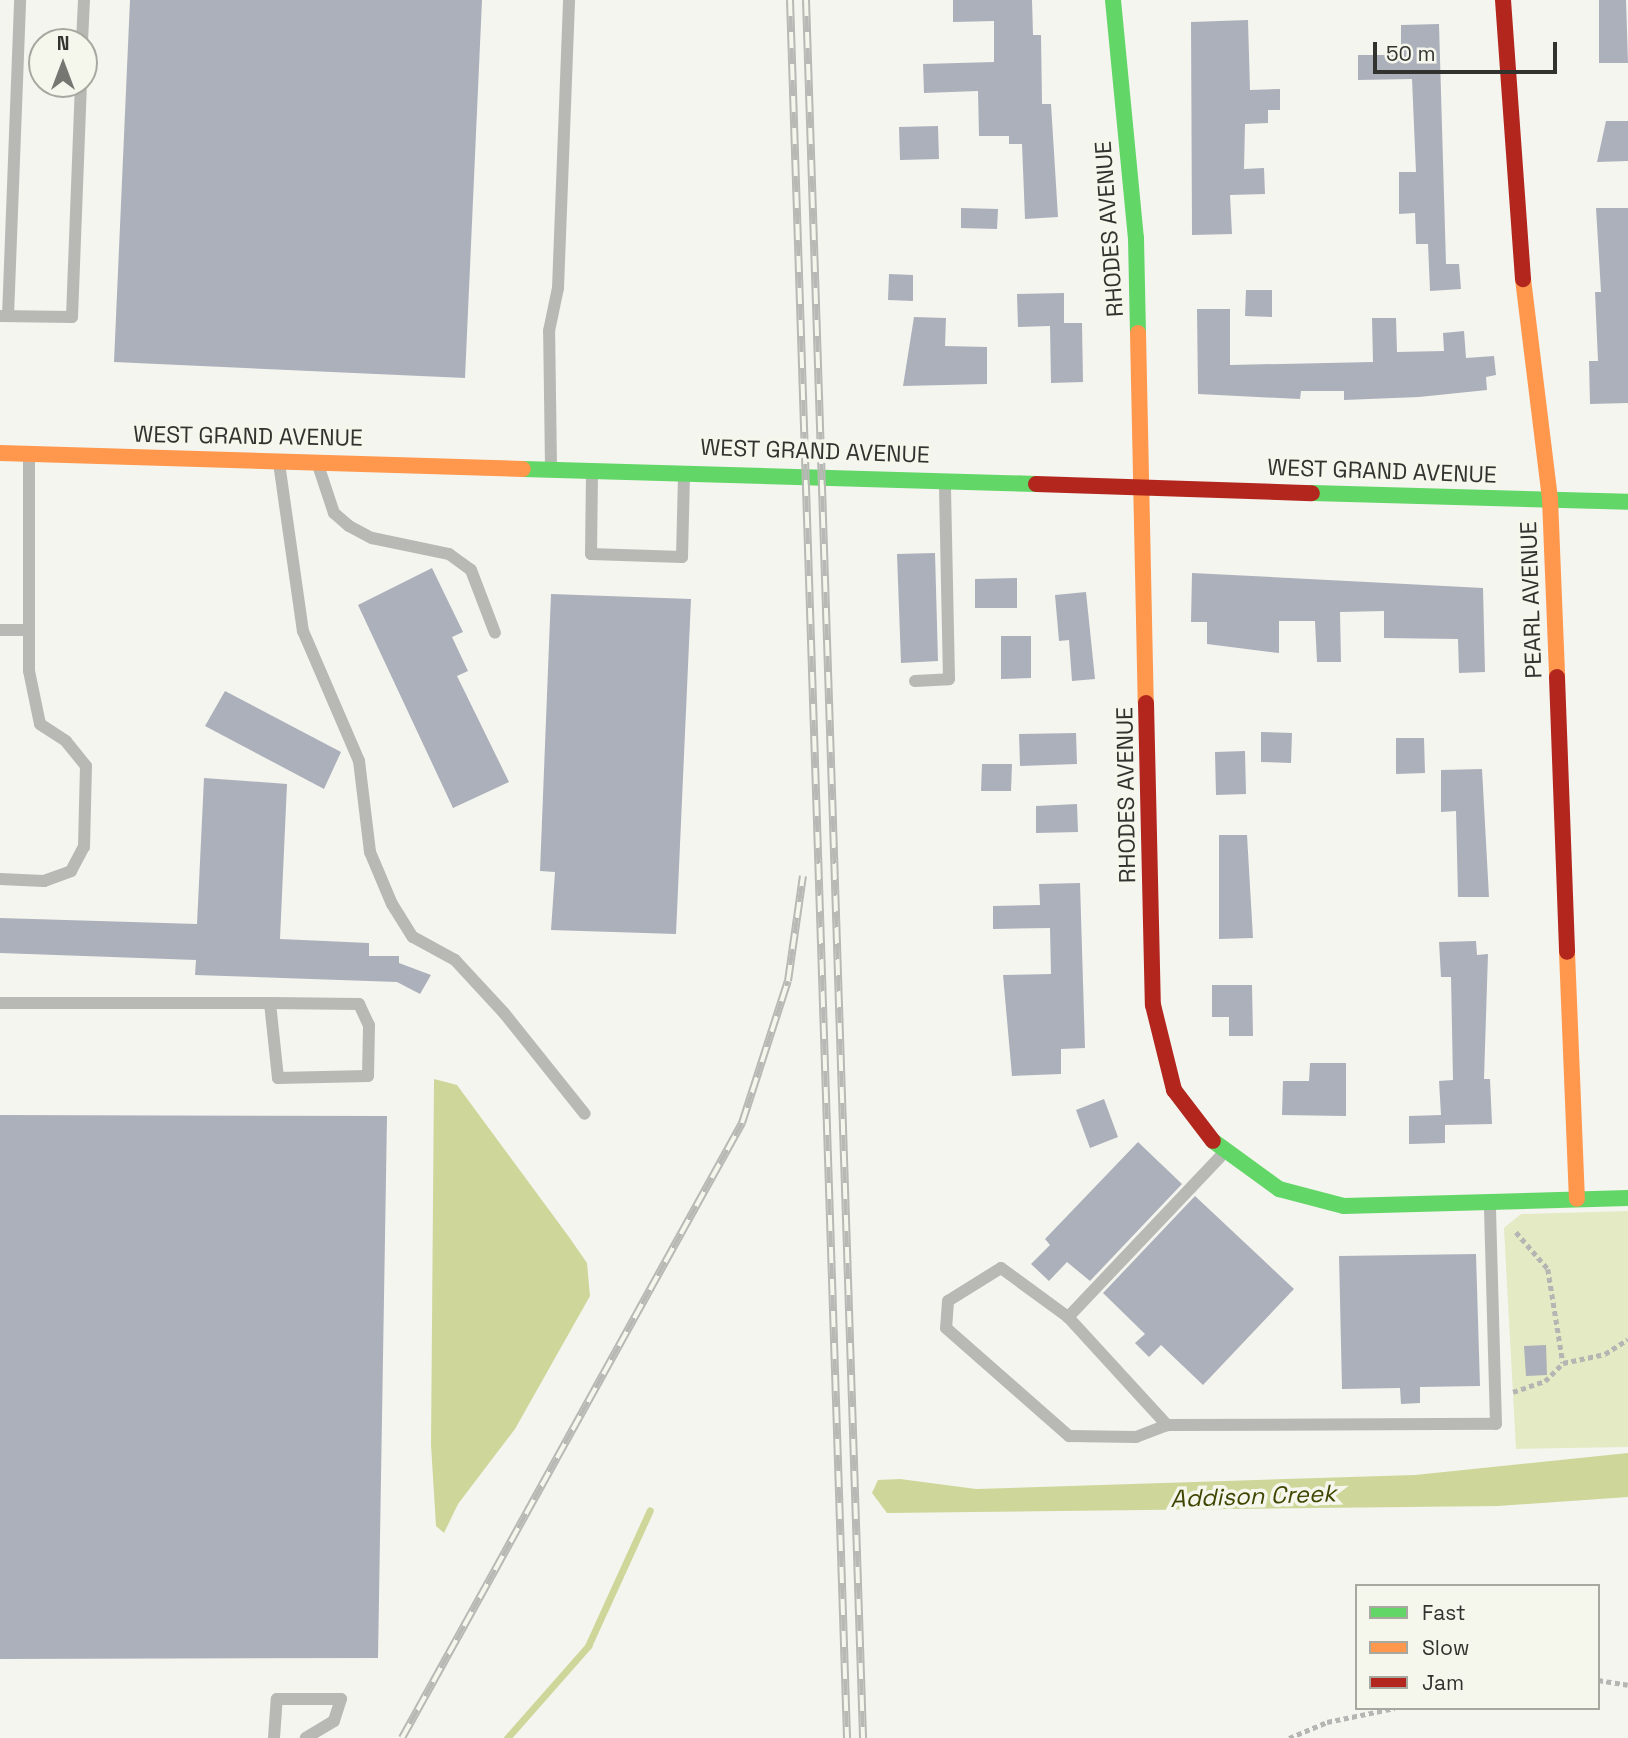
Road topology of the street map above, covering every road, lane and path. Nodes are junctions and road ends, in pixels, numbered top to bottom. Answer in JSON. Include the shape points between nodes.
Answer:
{"nodes":[{"id":1,"x":20,"y":0,"type":"edge"},
{"id":2,"x":84,"y":0,"type":"edge"},
{"id":3,"x":569,"y":0,"type":"edge"},
{"id":4,"x":1113,"y":0,"type":"edge"},
{"id":5,"x":1503,"y":0,"type":"edge"},
{"id":6,"x":83,"y":28,"type":"edge"},
{"id":7,"x":80,"y":98,"type":"edge"},
{"id":8,"x":4,"y":316,"type":"edge"},
{"id":9,"x":0,"y":453,"type":"edge"},
{"id":10,"x":29,"y":453,"type":"junction"},
{"id":11,"x":278,"y":460,"type":"junction"},
{"id":12,"x":317,"y":461,"type":"junction"},
{"id":13,"x":551,"y":466,"type":"junction"},
{"id":14,"x":593,"y":468,"type":"junction"},
{"id":15,"x":684,"y":470,"type":"junction"},
{"id":16,"x":944,"y":477,"type":"junction"},
{"id":17,"x":1142,"y":485,"type":"junction"},
{"id":18,"x":1550,"y":499,"type":"junction"},
{"id":19,"x":1628,"y":502,"type":"edge"},
{"id":20,"x":0,"y":630,"type":"edge"},
{"id":21,"x":29,"y":630,"type":"junction"},
{"id":22,"x":495,"y":633,"type":"dead end"},
{"id":23,"x":915,"y":681,"type":"dead end"},
{"id":24,"x":0,"y":879,"type":"edge"},
{"id":25,"x":0,"y":1003,"type":"edge"},
{"id":26,"x":270,"y":1003,"type":"junction"},
{"id":27,"x":585,"y":1114,"type":"dead end"},
{"id":28,"x":1223,"y":1154,"type":"junction"},
{"id":29,"x":1628,"y":1198,"type":"edge"},
{"id":30,"x":1577,"y":1199,"type":"junction"},
{"id":31,"x":1490,"y":1202,"type":"junction"},
{"id":32,"x":1491,"y":1224,"type":"junction"},
{"id":33,"x":1068,"y":1317,"type":"junction"},
{"id":34,"x":1628,"y":1339,"type":"edge"},
{"id":35,"x":1563,"y":1363,"type":"junction"},
{"id":36,"x":1495,"y":1396,"type":"junction"},
{"id":37,"x":1167,"y":1424,"type":"junction"},
{"id":38,"x":1600,"y":1680,"type":"edge"},
{"id":39,"x":1628,"y":1685,"type":"edge"},
{"id":40,"x":1385,"y":1710,"type":"edge"},
{"id":41,"x":274,"y":1738,"type":"edge"},
{"id":42,"x":306,"y":1738,"type":"edge"},
{"id":43,"x":1289,"y":1738,"type":"edge"}],
"edges":[{"from":1,"to":8,"type":"lane"},
{"from":2,"to":6,"type":"lane"},
{"from":3,"to":13,"type":"lane","via":[[558,288],[549,331]]},
{"from":4,"to":17,"type":"street","name":"RHODES AVENUE","via":[[1136,238]]},
{"from":5,"to":18,"type":"street","name":"PEARL AVENUE","via":[[1514,206]]},
{"from":7,"to":8,"type":"lane","via":[[72,317]]},
{"from":9,"to":10,"type":"street","name":"WEST GRAND AVENUE"},
{"from":10,"to":11,"type":"street","name":"WEST GRAND AVENUE"},
{"from":10,"to":21,"type":"lane"},
{"from":11,"to":12,"type":"street","name":"WEST GRAND AVENUE"},
{"from":11,"to":27,"type":"lane","via":[[303,631],[359,761],[370,852],[392,904],[413,936],[455,960],[504,1013]]},
{"from":12,"to":13,"type":"street","name":"WEST GRAND AVENUE"},
{"from":12,"to":22,"type":"lane","via":[[334,513],[349,526],[372,538],[449,554],[471,570]]},
{"from":13,"to":14,"type":"street","name":"WEST GRAND AVENUE"},
{"from":14,"to":15,"type":"street","name":"WEST GRAND AVENUE"},
{"from":14,"to":15,"type":"lane","via":[[591,554],[682,556]]},
{"from":15,"to":16,"type":"street","name":"WEST GRAND AVENUE"},
{"from":16,"to":17,"type":"street","name":"WEST GRAND AVENUE"},
{"from":16,"to":23,"type":"lane","via":[[949,679]]},
{"from":17,"to":18,"type":"street","name":"WEST GRAND AVENUE"},
{"from":17,"to":28,"type":"street","name":"RHODES AVENUE","via":[[1153,1005],[1174,1090]]},
{"from":18,"to":19,"type":"street","name":"WEST GRAND AVENUE"},
{"from":18,"to":30,"type":"street","name":"PEARL AVENUE"},
{"from":20,"to":21,"type":"lane"},
{"from":21,"to":24,"type":"lane","via":[[40,724],[66,741],[86,766],[84,847],[71,871],[44,881]]},
{"from":25,"to":26,"type":"lane"},
{"from":26,"to":26,"type":"lane","via":[[359,1004],[369,1025],[368,1076],[278,1078]]},
{"from":28,"to":31,"type":"street","name":"RHODES AVENUE","via":[[1279,1189],[1344,1206]]},
{"from":28,"to":33,"type":"lane"},
{"from":29,"to":30,"type":"street","name":"RHODES AVENUE"},
{"from":30,"to":31,"type":"street","name":"RHODES AVENUE"},
{"from":31,"to":32,"type":"lane"},
{"from":32,"to":35,"type":"path","via":[[1507,1223],[1548,1269]]},
{"from":32,"to":36,"type":"lane"},
{"from":33,"to":37,"type":"lane"},
{"from":33,"to":37,"type":"lane","via":[[1001,1268],[948,1301],[946,1328],[1069,1436],[1136,1437]]},
{"from":34,"to":35,"type":"path","via":[[1605,1354]]},
{"from":35,"to":36,"type":"path","via":[[1545,1381]]},
{"from":36,"to":37,"type":"lane","via":[[1496,1424]]},
{"from":38,"to":39,"type":"path"},
{"from":40,"to":43,"type":"path","via":[[1327,1722]]},
{"from":41,"to":42,"type":"lane","via":[[277,1699],[341,1699],[334,1721]]}]}
